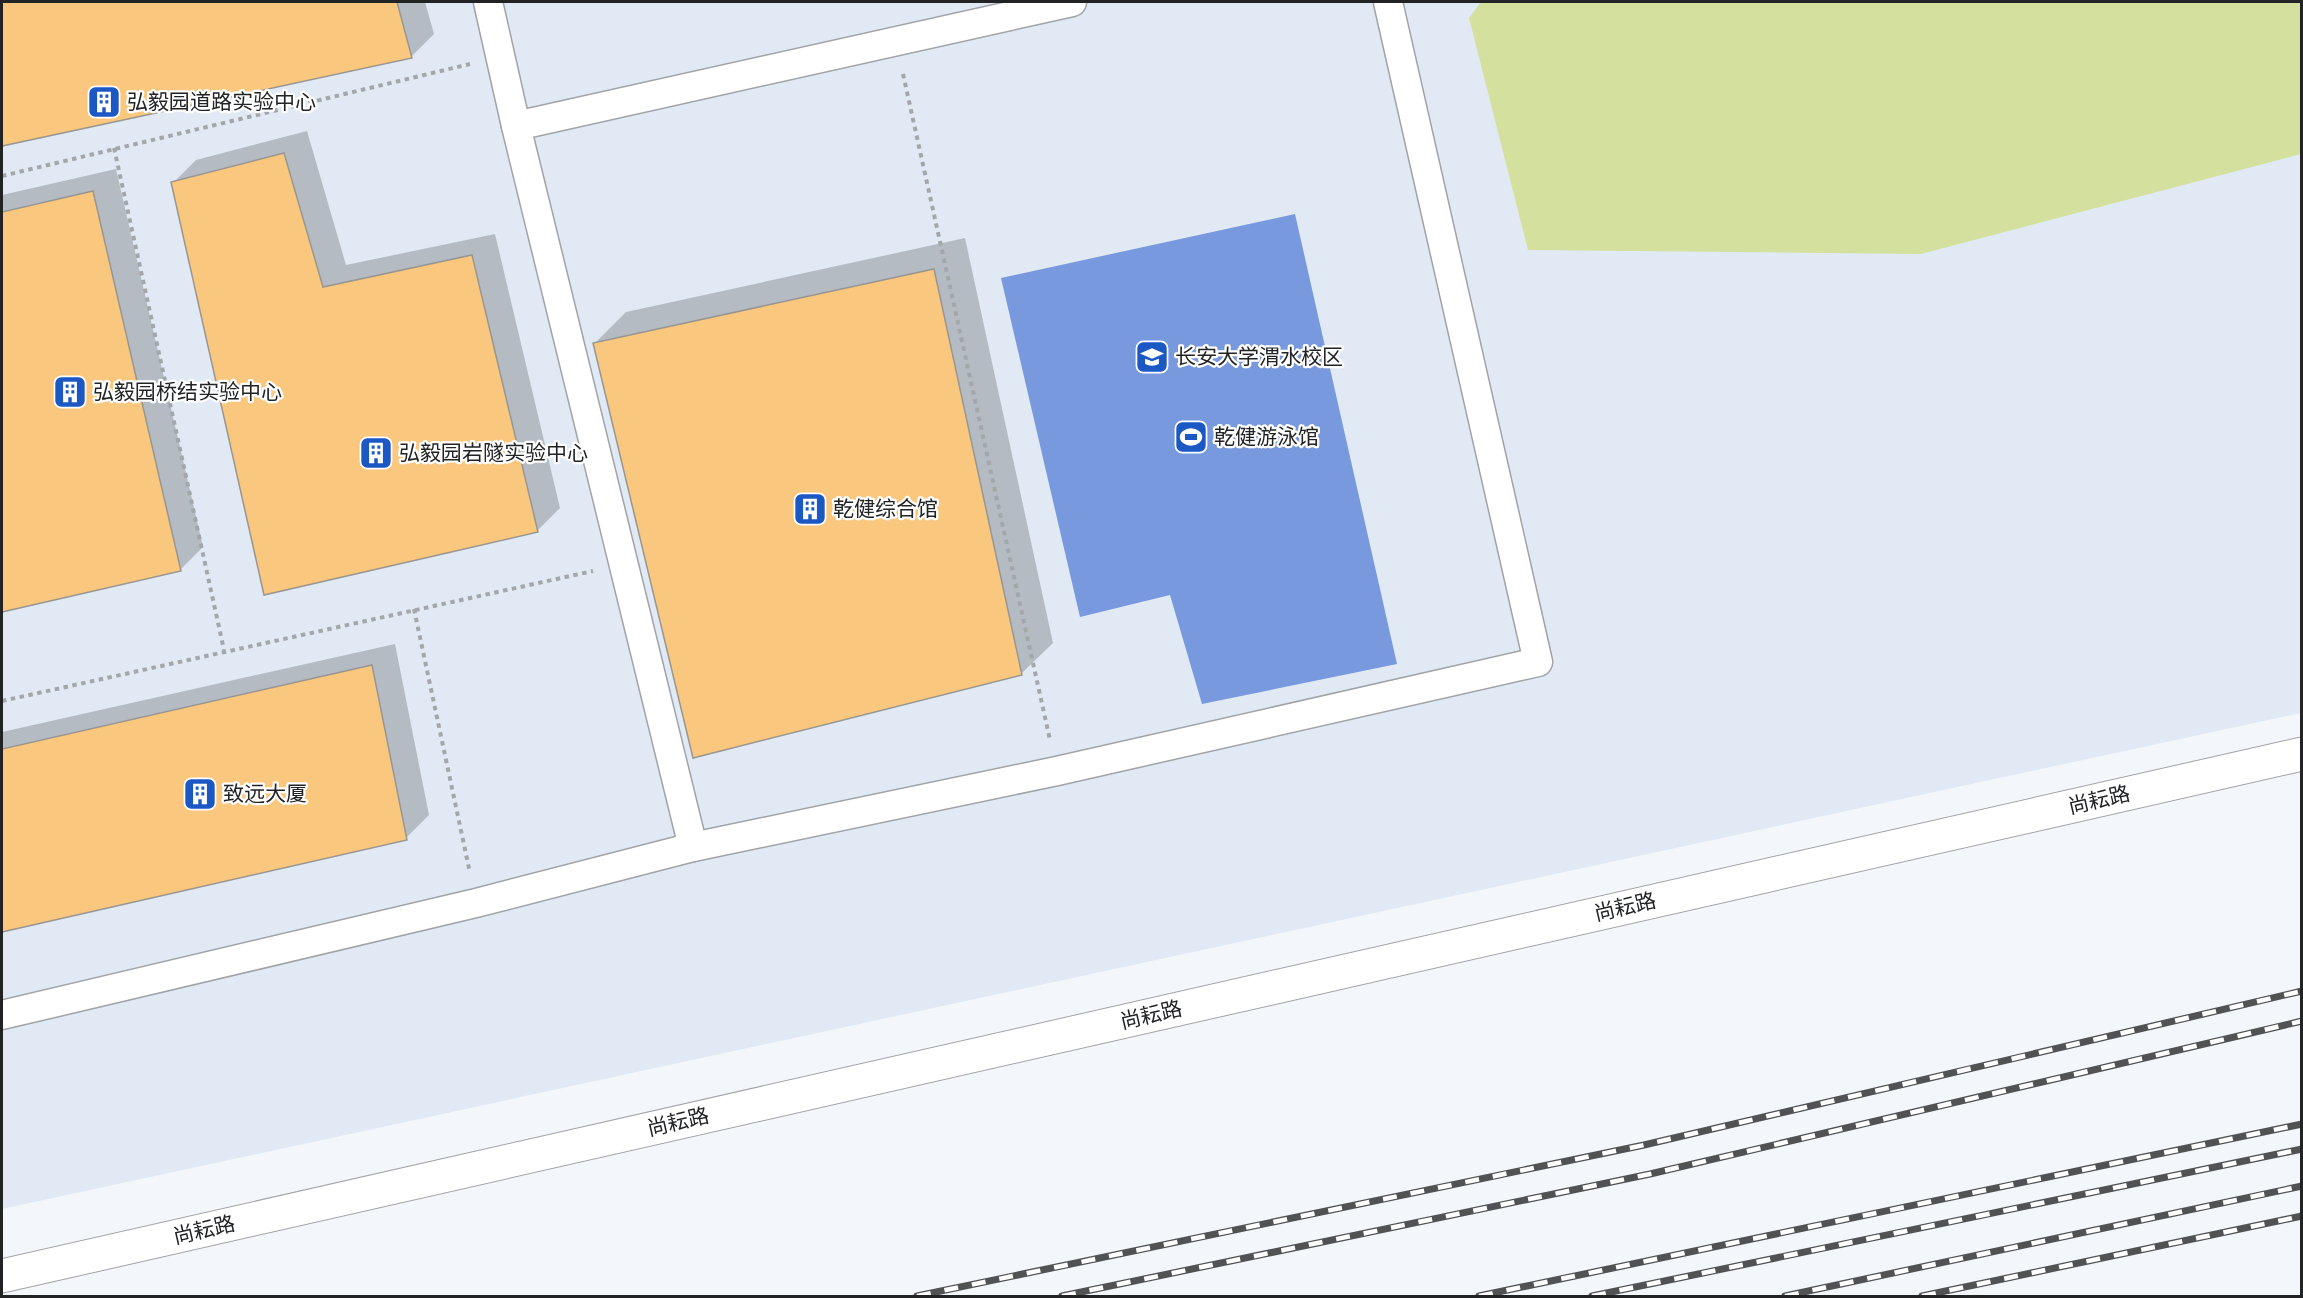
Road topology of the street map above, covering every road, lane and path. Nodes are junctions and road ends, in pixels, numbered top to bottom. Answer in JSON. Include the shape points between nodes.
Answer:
{"nodes":[{"id":1,"x":488,"y":2,"type":"edge"},
{"id":2,"x":1071,"y":2,"type":"edge"},
{"id":3,"x":1388,"y":2,"type":"edge"},
{"id":4,"x":1016,"y":8,"type":"edge"},
{"id":5,"x":896,"y":41,"type":"junction"},
{"id":6,"x":500,"y":57,"type":"junction"},
{"id":7,"x":516,"y":126,"type":"junction"},
{"id":8,"x":114,"y":148,"type":"junction"},
{"id":9,"x":2,"y":176,"type":"edge"},
{"id":10,"x":624,"y":564,"type":"junction"},
{"id":11,"x":414,"y":609,"type":"junction"},
{"id":12,"x":224,"y":650,"type":"junction"},
{"id":13,"x":2,"y":701,"type":"edge"},
{"id":14,"x":2301,"y":754,"type":"edge"},
{"id":15,"x":1057,"y":771,"type":"junction"},
{"id":16,"x":693,"y":847,"type":"junction"},
{"id":17,"x":476,"y":903,"type":"junction"},
{"id":18,"x":2,"y":1015,"type":"edge"},
{"id":19,"x":2,"y":1276,"type":"edge"}],
"edges":[{"from":1,"to":6,"type":"street"},
{"from":2,"to":4,"type":"street"},
{"from":3,"to":15,"type":"street","via":[[1538,662]]},
{"from":4,"to":5,"type":"street"},
{"from":5,"to":7,"type":"street"},
{"from":5,"to":15,"type":"path"},
{"from":6,"to":7,"type":"street"},
{"from":6,"to":8,"type":"path"},
{"from":7,"to":10,"type":"street"},
{"from":8,"to":9,"type":"path"},
{"from":8,"to":12,"type":"path"},
{"from":10,"to":11,"type":"path"},
{"from":10,"to":16,"type":"street"},
{"from":11,"to":12,"type":"path"},
{"from":11,"to":17,"type":"path"},
{"from":12,"to":13,"type":"path"},
{"from":14,"to":19,"type":"street","name":"尚耘路"},
{"from":15,"to":16,"type":"street"},
{"from":16,"to":17,"type":"street"},
{"from":17,"to":18,"type":"street"}]}
